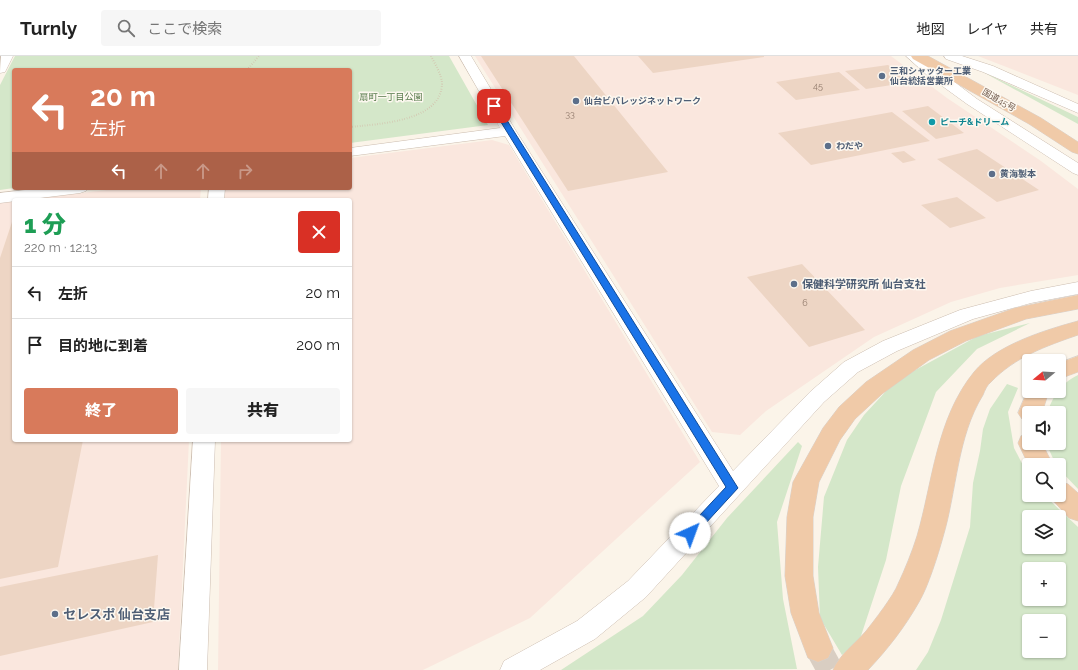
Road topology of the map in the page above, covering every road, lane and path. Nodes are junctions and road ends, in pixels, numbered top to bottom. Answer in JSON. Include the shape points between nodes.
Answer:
{"nodes":[{"id":1,"x":7,"y":56,"type":"edge"},
{"id":2,"x":252,"y":56,"type":"edge"},
{"id":3,"x":258,"y":56,"type":"edge"},
{"id":4,"x":431,"y":56,"type":"edge"},
{"id":5,"x":465,"y":56,"type":"edge"},
{"id":6,"x":912,"y":56,"type":"edge"},
{"id":7,"x":918,"y":56,"type":"edge"},
{"id":8,"x":942,"y":56,"type":"edge"},
{"id":9,"x":950,"y":56,"type":"edge"},
{"id":10,"x":248,"y":68,"type":"edge"},
{"id":11,"x":0,"y":69,"type":"edge"},
{"id":12,"x":1078,"y":109,"type":"edge"},
{"id":13,"x":1035,"y":121,"type":"junction"},
{"id":14,"x":352,"y":127,"type":"edge"},
{"id":15,"x":509,"y":131,"type":"junction"},
{"id":16,"x":1078,"y":132,"type":"edge"},
{"id":17,"x":1078,"y":149,"type":"edge"},
{"id":18,"x":352,"y":152,"type":"edge"},
{"id":19,"x":1078,"y":154,"type":"edge"},
{"id":20,"x":1078,"y":170,"type":"edge"},
{"id":21,"x":64,"y":190,"type":"edge"},
{"id":22,"x":0,"y":198,"type":"edge"},
{"id":23,"x":1078,"y":288,"type":"edge"},
{"id":24,"x":1078,"y":302,"type":"edge"},
{"id":25,"x":1078,"y":328,"type":"edge"},
{"id":26,"x":1078,"y":364,"type":"edge"},
{"id":27,"x":1066,"y":368,"type":"edge"},
{"id":28,"x":204,"y":442,"type":"edge"},
{"id":29,"x":732,"y":488,"type":"junction"},
{"id":30,"x":1066,"y":498,"type":"edge"},
{"id":31,"x":1078,"y":510,"type":"edge"},
{"id":32,"x":818,"y":648,"type":"tunnel mouth"},
{"id":33,"x":193,"y":670,"type":"edge"},
{"id":34,"x":514,"y":670,"type":"edge"},
{"id":35,"x":848,"y":670,"type":"edge"}],
"edges":[{"from":1,"to":11,"type":"street"},
{"from":2,"to":3,"type":"path"},
{"from":3,"to":10,"type":"path"},
{"from":4,"to":14,"type":"path","via":[[442,85],[440,97],[433,107],[416,116]]},
{"from":5,"to":15,"type":"street"},
{"from":6,"to":20,"type":"street","via":[[945,84]]},
{"from":7,"to":13,"type":"highway","name":"国道45号"},
{"from":8,"to":16,"type":"highway","name":"国道45号"},
{"from":9,"to":12,"type":"street","via":[[988,69]]},
{"from":13,"to":17,"type":"highway","name":"国道45号"},
{"from":13,"to":19,"type":"highway"},
{"from":15,"to":18,"type":"street"},
{"from":15,"to":29,"type":"street"},
{"from":21,"to":22,"type":"street"},
{"from":23,"to":29,"type":"street","via":[[967,314],[890,346],[851,367],[817,397]]},
{"from":24,"to":32,"type":"highway","via":[[1022,314],[958,336],[921,355],[874,388],[831,434],[806,482],[800,517],[799,576],[805,613]]},
{"from":25,"to":35,"type":"highway","via":[[1022,348],[1002,360],[982,377],[967,401],[954,431],[930,537],[909,593],[876,641]]},
{"from":26,"to":27,"type":"highway"},
{"from":28,"to":33,"type":"street"},
{"from":29,"to":34,"type":"street","via":[[637,590],[586,630]]},
{"from":30,"to":31,"type":"highway"}]}
